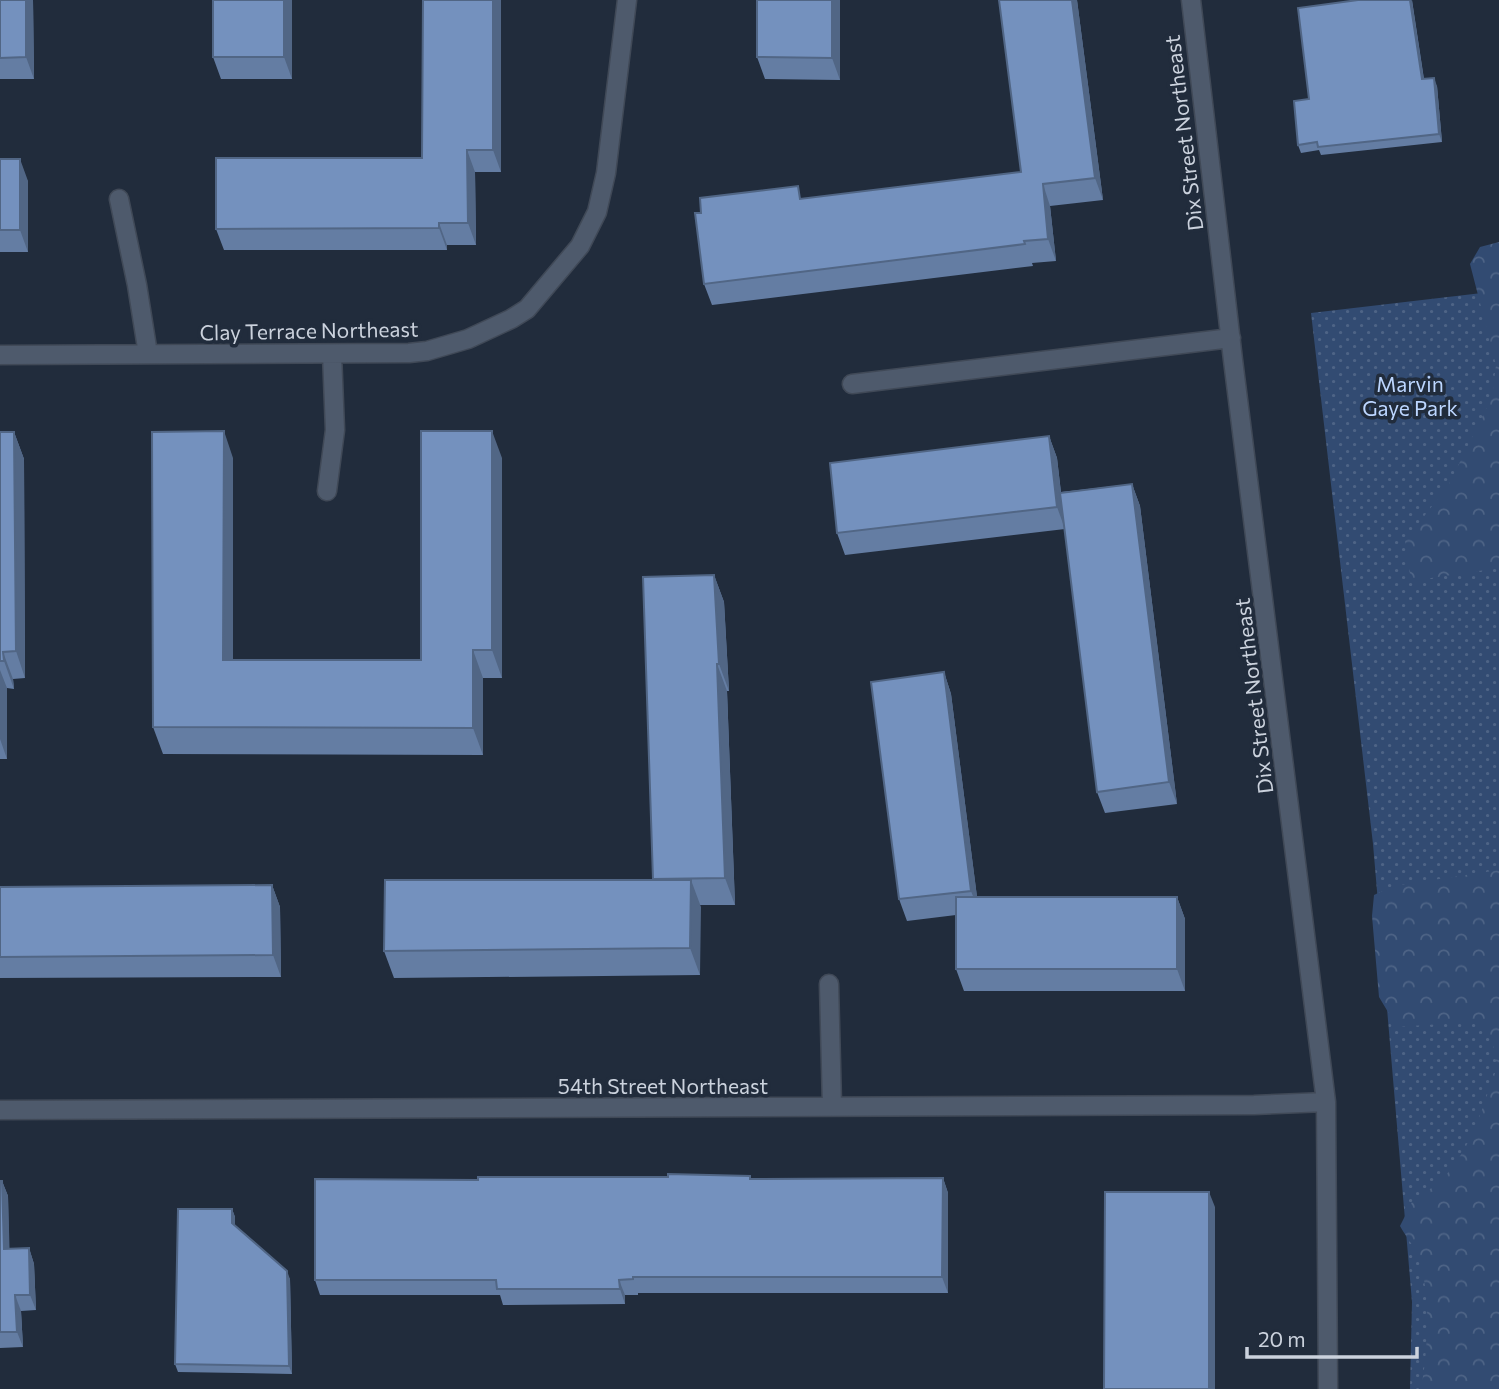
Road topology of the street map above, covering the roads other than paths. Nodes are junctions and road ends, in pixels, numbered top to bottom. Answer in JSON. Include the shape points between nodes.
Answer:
{"nodes":[{"id":1,"x":627,"y":0,"type":"edge"},
{"id":2,"x":1191,"y":0,"type":"edge"},
{"id":3,"x":119,"y":199,"type":"dead end"},
{"id":4,"x":1231,"y":338,"type":"junction"},
{"id":5,"x":148,"y":354,"type":"junction"},
{"id":6,"x":332,"y":354,"type":"junction"},
{"id":7,"x":0,"y":355,"type":"edge"},
{"id":8,"x":852,"y":384,"type":"dead end"},
{"id":9,"x":327,"y":491,"type":"dead end"},
{"id":10,"x":829,"y":984,"type":"dead end"},
{"id":11,"x":1326,"y":1102,"type":"junction"},
{"id":12,"x":832,"y":1107,"type":"junction"},
{"id":13,"x":0,"y":1111,"type":"edge"},
{"id":14,"x":1328,"y":1389,"type":"edge"}],
"edges":[{"from":1,"to":6,"type":"street","name":"Clay Terrace Northeast","via":[[606,173],[590,229],[568,262],[527,309],[490,331],[427,351]]},
{"from":2,"to":4,"type":"street","name":"Dix Street Northeast"},
{"from":3,"to":5,"type":"street"},
{"from":4,"to":8,"type":"street"},
{"from":4,"to":11,"type":"street","name":"Dix Street Northeast"},
{"from":5,"to":6,"type":"street","name":"Clay Terrace Northeast"},
{"from":5,"to":7,"type":"street","name":"Clay Terrace Northeast"},
{"from":6,"to":9,"type":"street","via":[[335,430]]},
{"from":10,"to":12,"type":"street"},
{"from":11,"to":12,"type":"street","name":"54th Street Northeast"},
{"from":11,"to":14,"type":"street","name":"Dix Street Northeast"},
{"from":12,"to":13,"type":"street","name":"54th Street Northeast"}]}
